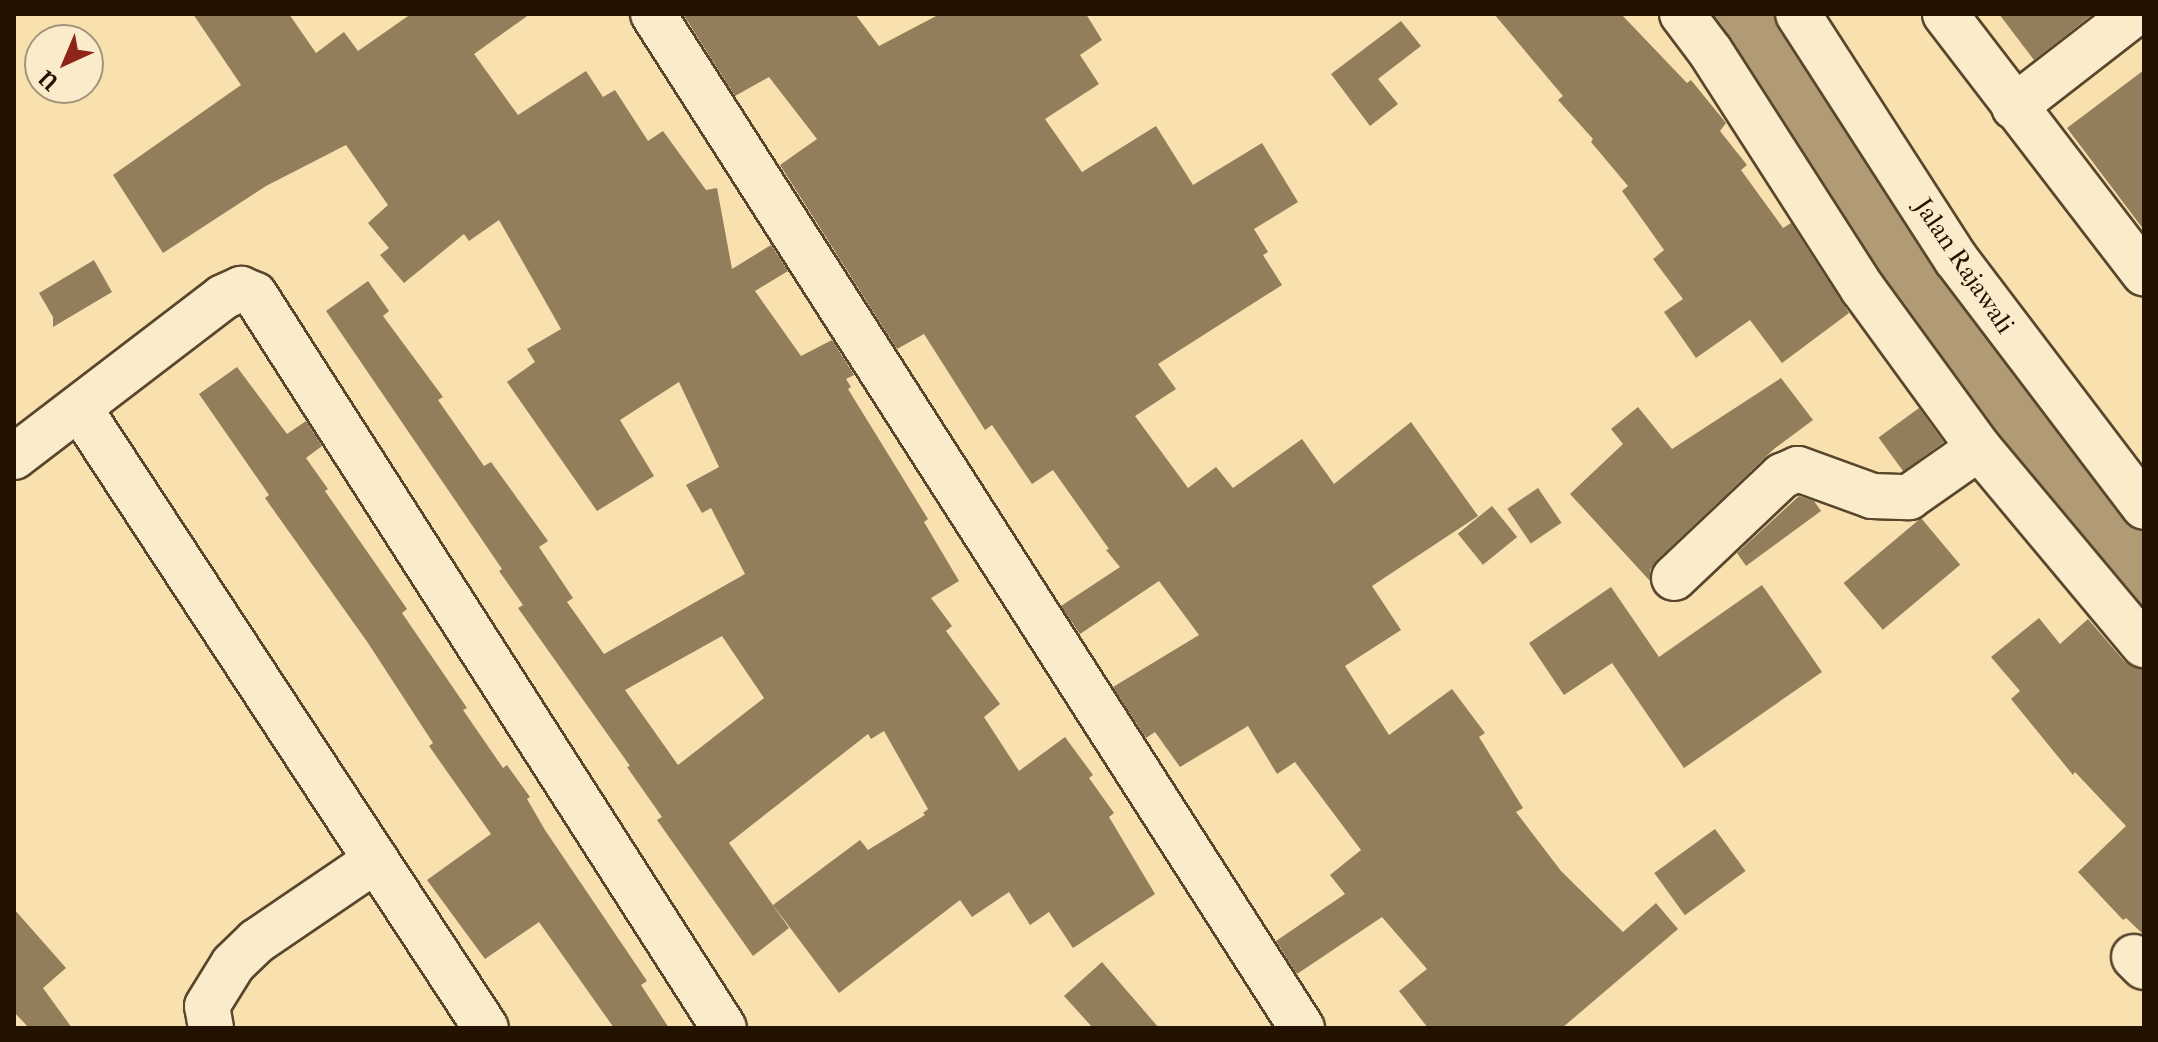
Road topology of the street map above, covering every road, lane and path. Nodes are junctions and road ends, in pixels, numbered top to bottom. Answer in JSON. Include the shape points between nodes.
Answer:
{"nodes":[{"id":1,"x":653,"y":14,"type":"edge"},
{"id":2,"x":1682,"y":14,"type":"edge"},
{"id":3,"x":1798,"y":14,"type":"edge"},
{"id":4,"x":1945,"y":14,"type":"edge"},
{"id":5,"x":2134,"y":14,"type":"edge"},
{"id":6,"x":2014,"y":107,"type":"junction"},
{"id":7,"x":2144,"y":273,"type":"edge"},
{"id":8,"x":80,"y":409,"type":"junction"},
{"id":9,"x":1979,"y":448,"type":"junction"},
{"id":10,"x":14,"y":457,"type":"edge"},
{"id":11,"x":2144,"y":507,"type":"edge"},
{"id":12,"x":1674,"y":578,"type":"dead end"},
{"id":13,"x":2144,"y":645,"type":"edge"},
{"id":14,"x":376,"y":860,"type":"junction"},
{"id":15,"x":211,"y":1028,"type":"edge"},
{"id":16,"x":486,"y":1028,"type":"edge"},
{"id":17,"x":724,"y":1028,"type":"edge"},
{"id":18,"x":1302,"y":1028,"type":"edge"}],
"edges":[{"from":1,"to":18,"type":"street"},
{"from":2,"to":9,"type":"street","via":[[1863,289]]},
{"from":3,"to":11,"type":"street","name":"Jalan Rajawali","via":[[1956,259]]},
{"from":4,"to":6,"type":"street"},
{"from":5,"to":6,"type":"street"},
{"from":6,"to":7,"type":"street"},
{"from":8,"to":10,"type":"street"},
{"from":8,"to":14,"type":"street"},
{"from":8,"to":17,"type":"street","via":[[223,297],[241,289],[255,295]]},
{"from":9,"to":12,"type":"street","via":[[1909,497],[1872,496],[1798,469]]},
{"from":9,"to":13,"type":"street"},
{"from":14,"to":15,"type":"street","via":[[257,941],[233,964],[207,1006]]},
{"from":14,"to":16,"type":"street"}]}
